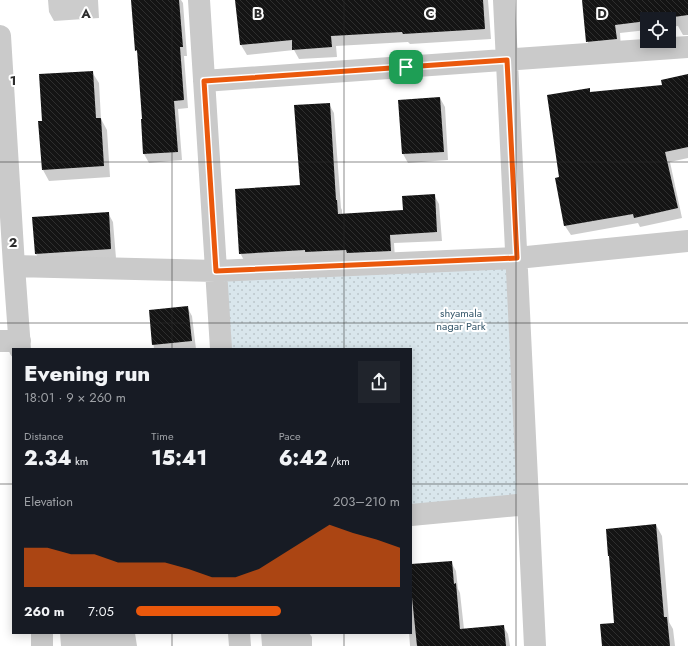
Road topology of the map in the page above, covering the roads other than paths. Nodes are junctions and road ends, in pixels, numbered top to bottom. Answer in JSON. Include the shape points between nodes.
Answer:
{"nodes":[{"id":1,"x":199,"y":0,"type":"edge"},
{"id":2,"x":504,"y":0,"type":"edge"},
{"id":3,"x":0,"y":36,"type":"edge"},
{"id":4,"x":688,"y":47,"type":"edge"},
{"id":5,"x":507,"y":60,"type":"junction"},
{"id":6,"x":204,"y":81,"type":"junction"},
{"id":7,"x":688,"y":242,"type":"edge"},
{"id":8,"x":517,"y":258,"type":"junction"},
{"id":9,"x":14,"y":266,"type":"junction"},
{"id":10,"x":216,"y":271,"type":"junction"},
{"id":11,"x":13,"y":344,"type":"edge"},
{"id":12,"x":221,"y":348,"type":"edge"},
{"id":13,"x":528,"y":504,"type":"junction"},
{"id":14,"x":412,"y":516,"type":"edge"},
{"id":15,"x":42,"y":634,"type":"edge"},
{"id":16,"x":240,"y":634,"type":"edge"},
{"id":17,"x":42,"y":646,"type":"edge"},
{"id":18,"x":240,"y":646,"type":"edge"},
{"id":19,"x":535,"y":646,"type":"edge"}],
"edges":[{"from":1,"to":6,"type":"street"},
{"from":2,"to":5,"type":"street"},
{"from":3,"to":9,"type":"street"},
{"from":4,"to":5,"type":"street"},
{"from":5,"to":6,"type":"street"},
{"from":5,"to":8,"type":"street"},
{"from":6,"to":10,"type":"street"},
{"from":7,"to":8,"type":"street"},
{"from":8,"to":10,"type":"street"},
{"from":8,"to":13,"type":"street"},
{"from":9,"to":10,"type":"street"},
{"from":9,"to":11,"type":"street"},
{"from":10,"to":12,"type":"street"},
{"from":13,"to":14,"type":"street"},
{"from":13,"to":19,"type":"street"},
{"from":15,"to":17,"type":"street"},
{"from":16,"to":18,"type":"street"}]}
